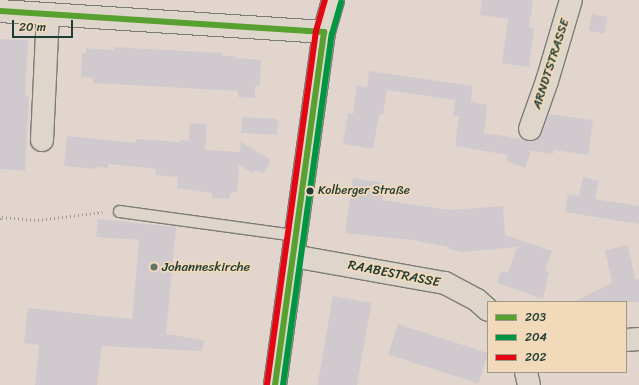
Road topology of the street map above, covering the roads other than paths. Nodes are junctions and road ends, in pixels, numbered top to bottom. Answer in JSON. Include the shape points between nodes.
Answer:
{"nodes":[{"id":1,"x":333,"y":0,"type":"edge"},
{"id":2,"x":571,"y":0,"type":"edge"},
{"id":3,"x":0,"y":11,"type":"edge"},
{"id":4,"x":48,"y":14,"type":"junction"},
{"id":5,"x":324,"y":32,"type":"junction"},
{"id":6,"x":530,"y":129,"type":"dead end"},
{"id":7,"x":42,"y":140,"type":"dead end"},
{"id":8,"x":120,"y":210,"type":"road end"},
{"id":9,"x":294,"y":246,"type":"junction"},
{"id":10,"x":487,"y":309,"type":"edge"},
{"id":11,"x":639,"y":339,"type":"edge"},
{"id":12,"x":627,"y":340,"type":"edge"},
{"id":13,"x":526,"y":373,"type":"edge"},
{"id":14,"x":275,"y":385,"type":"edge"},
{"id":15,"x":529,"y":385,"type":"edge"}],
"edges":[{"from":1,"to":5,"type":"street"},
{"from":2,"to":6,"type":"street","name":"ARNDTSTRASSE"},
{"from":3,"to":4,"type":"street"},
{"from":4,"to":5,"type":"street"},
{"from":4,"to":7,"type":"street"},
{"from":5,"to":9,"type":"street"},
{"from":8,"to":9,"type":"lane"},
{"from":9,"to":10,"type":"street","name":"RAABESTRASSE","via":[[445,283],[477,300]]},
{"from":9,"to":14,"type":"street"},
{"from":11,"to":12,"type":"street"},
{"from":13,"to":15,"type":"street"}]}
